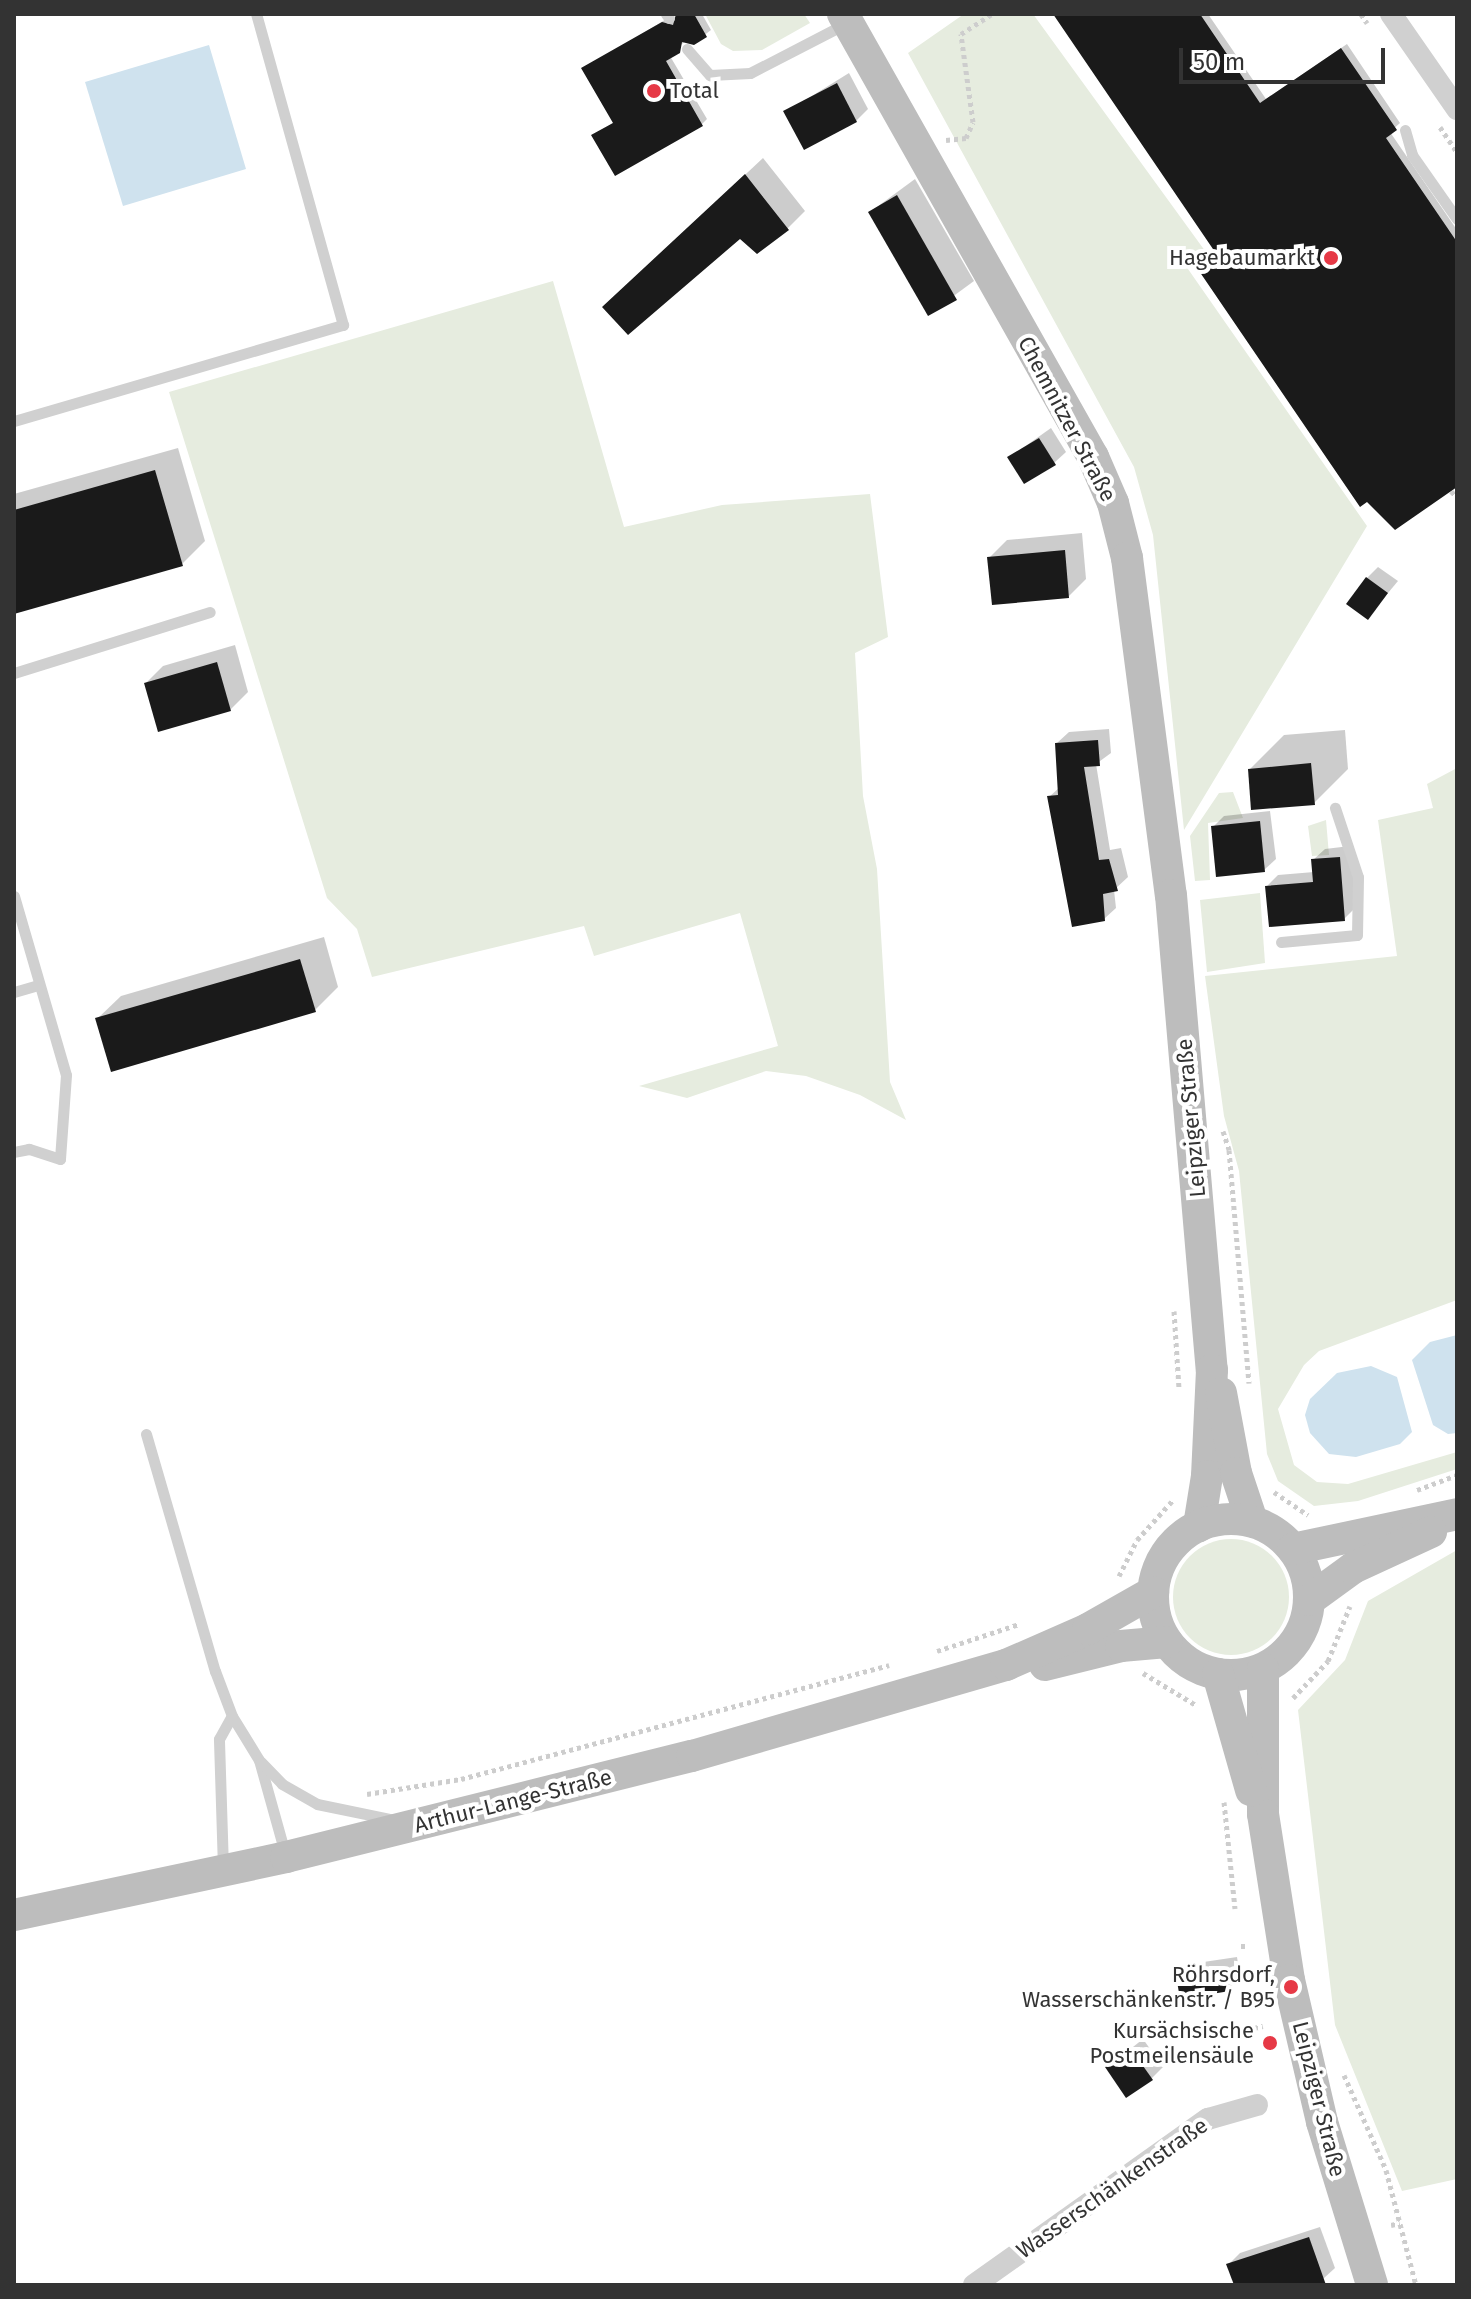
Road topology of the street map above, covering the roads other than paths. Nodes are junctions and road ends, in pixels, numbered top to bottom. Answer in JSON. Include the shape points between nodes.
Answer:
{"nodes":[{"id":1,"x":256,"y":14,"type":"edge"},
{"id":2,"x":1391,"y":14,"type":"edge"},
{"id":3,"x":845,"y":18,"type":"edge"},
{"id":4,"x":687,"y":49,"type":"dead end"},
{"id":5,"x":1457,"y":109,"type":"edge"},
{"id":6,"x":1405,"y":130,"type":"dead end"},
{"id":7,"x":1457,"y":219,"type":"edge"},
{"id":8,"x":14,"y":421,"type":"edge"},
{"id":9,"x":210,"y":612,"type":"dead end"},
{"id":10,"x":14,"y":673,"type":"edge"},
{"id":11,"x":1335,"y":808,"type":"dead end"},
{"id":12,"x":1168,"y":865,"type":"joint"},
{"id":13,"x":14,"y":896,"type":"edge"},
{"id":14,"x":1281,"y":942,"type":"dead end"},
{"id":15,"x":39,"y":985,"type":"junction"},
{"id":16,"x":14,"y":992,"type":"edge"},
{"id":17,"x":14,"y":1152,"type":"edge"},
{"id":18,"x":1212,"y":1370,"type":"junction"},
{"id":19,"x":146,"y":1434,"type":"dead end"},
{"id":20,"x":1450,"y":1516,"type":"edge"},
{"id":21,"x":1252,"y":1521,"type":"junction"},
{"id":22,"x":1199,"y":1526,"type":"junction"},
{"id":23,"x":1293,"y":1549,"type":"junction"},
{"id":24,"x":1153,"y":1592,"type":"junction"},
{"id":25,"x":1309,"y":1600,"type":"junction"},
{"id":26,"x":1167,"y":1642,"type":"junction"},
{"id":27,"x":1006,"y":1665,"type":"junction"},
{"id":28,"x":1263,"y":1669,"type":"junction"},
{"id":29,"x":1218,"y":1674,"type":"junction"},
{"id":30,"x":232,"y":1716,"type":"junction"},
{"id":31,"x":259,"y":1760,"type":"junction"},
{"id":32,"x":1263,"y":1814,"type":"junction"},
{"id":33,"x":419,"y":1823,"type":"junction"},
{"id":34,"x":286,"y":1857,"type":"junction"},
{"id":35,"x":223,"y":1870,"type":"junction"},
{"id":36,"x":14,"y":1915,"type":"edge"},
{"id":37,"x":1257,"y":2105,"type":"dead end"},
{"id":38,"x":974,"y":2285,"type":"edge"},
{"id":39,"x":1372,"y":2285,"type":"edge"}],
"edges":[{"from":1,"to":8,"type":"lane","via":[[343,325]]},
{"from":2,"to":5,"type":"street"},
{"from":3,"to":4,"type":"lane","via":[[750,73],[710,75]]},
{"from":3,"to":12,"type":"main road","name":"Chemnitzer Straße","via":[[1082,438],[1113,503],[1127,558]]},
{"from":6,"to":7,"type":"lane","via":[[1412,155]]},
{"from":9,"to":10,"type":"lane"},
{"from":11,"to":14,"type":"lane","via":[[1358,877],[1357,935]]},
{"from":12,"to":18,"type":"main road","name":"Leipziger Straße"},
{"from":13,"to":15,"type":"lane"},
{"from":15,"to":16,"type":"lane"},
{"from":15,"to":17,"type":"lane","via":[[66,1075],[60,1159],[29,1149]]},
{"from":18,"to":21,"type":"main road","name":"Leipziger Straße","via":[[1226,1404],[1236,1473]]},
{"from":18,"to":22,"type":"main road","name":"Leipziger Straße"},
{"from":19,"to":30,"type":"lane"},
{"from":20,"to":23,"type":"main road","via":[[1420,1518],[1345,1541]]},
{"from":20,"to":25,"type":"main road","via":[[1430,1533],[1353,1568]]},
{"from":21,"to":22,"type":"main road","via":[[1228,1518]]},
{"from":21,"to":23,"type":"main road"},
{"from":22,"to":24,"type":"main road","via":[[1167,1551]]},
{"from":23,"to":25,"type":"main road","via":[[1305,1571]]},
{"from":24,"to":26,"type":"main road","via":[[1156,1619]]},
{"from":24,"to":27,"type":"main road","name":"Arthur-Lange-Straße","via":[[1088,1629]]},
{"from":25,"to":28,"type":"main road","via":[[1298,1638]]},
{"from":26,"to":27,"type":"main road","name":"Arthur-Lange-Straße","via":[[1121,1646],[1031,1668]]},
{"from":26,"to":29,"type":"main road","via":[[1197,1667]]},
{"from":27,"to":33,"type":"main road","name":"Arthur-Lange-Straße","via":[[692,1756]]},
{"from":28,"to":29,"type":"main road"},
{"from":28,"to":32,"type":"main road","name":"Leipziger Straße"},
{"from":29,"to":32,"type":"main road","name":"Leipziger Straße","via":[[1247,1782]]},
{"from":30,"to":31,"type":"lane"},
{"from":30,"to":35,"type":"lane","via":[[219,1739]]},
{"from":31,"to":33,"type":"lane","via":[[282,1784],[317,1804]]},
{"from":31,"to":34,"type":"lane"},
{"from":32,"to":39,"type":"main road","name":"Leipziger Straße","via":[[1289,1980],[1322,2122]]},
{"from":33,"to":34,"type":"main road","name":"Arthur-Lange-Straße"},
{"from":34,"to":35,"type":"main road","name":"Arthur-Lange-Straße"},
{"from":35,"to":36,"type":"main road","name":"Arthur-Lange-Straße"},
{"from":37,"to":38,"type":"street","name":"Wasserschänkenstraße","via":[[1208,2119]]}]}
